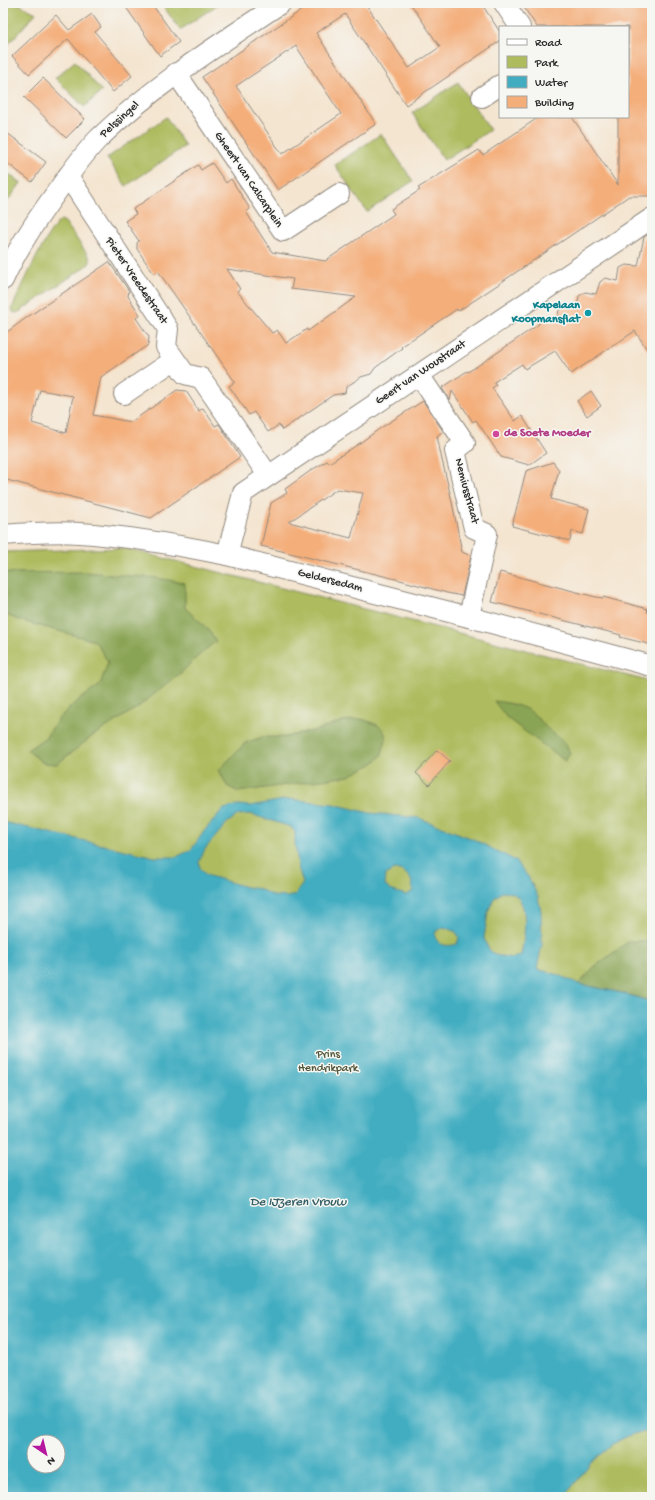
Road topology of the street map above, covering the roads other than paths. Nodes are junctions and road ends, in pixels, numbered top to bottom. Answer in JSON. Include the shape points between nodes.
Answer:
{"nodes":[{"id":1,"x":281,"y":3,"type":"edge"},
{"id":2,"x":504,"y":3,"type":"edge"},
{"id":3,"x":519,"y":26,"type":"edge"},
{"id":4,"x":176,"y":73,"type":"junction"},
{"id":5,"x":499,"y":86,"type":"edge"},
{"id":6,"x":482,"y":97,"type":"dead end"},
{"id":7,"x":68,"y":176,"type":"junction"},
{"id":8,"x":338,"y":194,"type":"dead end"},
{"id":9,"x":652,"y":218,"type":"edge"},
{"id":10,"x":3,"y":280,"type":"edge"},
{"id":11,"x":174,"y":360,"type":"junction"},
{"id":12,"x":419,"y":375,"type":"junction"},
{"id":13,"x":124,"y":394,"type":"dead end"},
{"id":14,"x":268,"y":475,"type":"junction"},
{"id":15,"x":3,"y":534,"type":"edge"},
{"id":16,"x":227,"y":555,"type":"junction"},
{"id":17,"x":469,"y":617,"type":"junction"},
{"id":18,"x":652,"y":666,"type":"edge"}],
"edges":[{"from":1,"to":4,"type":"street","name":"Pelssingel"},
{"from":2,"to":3,"type":"street"},
{"from":4,"to":7,"type":"street","name":"Pelssingel","via":[[98,140]]},
{"from":4,"to":8,"type":"street","name":"Gheert van Calcarplein","via":[[283,231]]},
{"from":5,"to":6,"type":"street"},
{"from":7,"to":10,"type":"street","name":"Pelssingel","via":[[35,222]]},
{"from":7,"to":11,"type":"street","name":"Pieter Vreedestraat","via":[[168,329],[166,347]]},
{"from":9,"to":12,"type":"street","name":"Geert van Woustraat"},
{"from":11,"to":13,"type":"street"},
{"from":11,"to":14,"type":"street","name":"Pieter Vreedestraat","via":[[184,374],[201,378]]},
{"from":12,"to":14,"type":"street","name":"Geert van Woustraat"},
{"from":12,"to":17,"type":"street","name":"Nemiusstraat","via":[[465,443],[455,451],[474,528],[488,534]]},
{"from":14,"to":16,"type":"street","name":"Geert van Woustraat","via":[[243,493]]},
{"from":15,"to":16,"type":"street","name":"Geldersedam","via":[[78,533],[112,536],[150,540]]},
{"from":16,"to":17,"type":"street","name":"Geldersedam"},
{"from":17,"to":18,"type":"street","name":"Geldersedam"}]}
